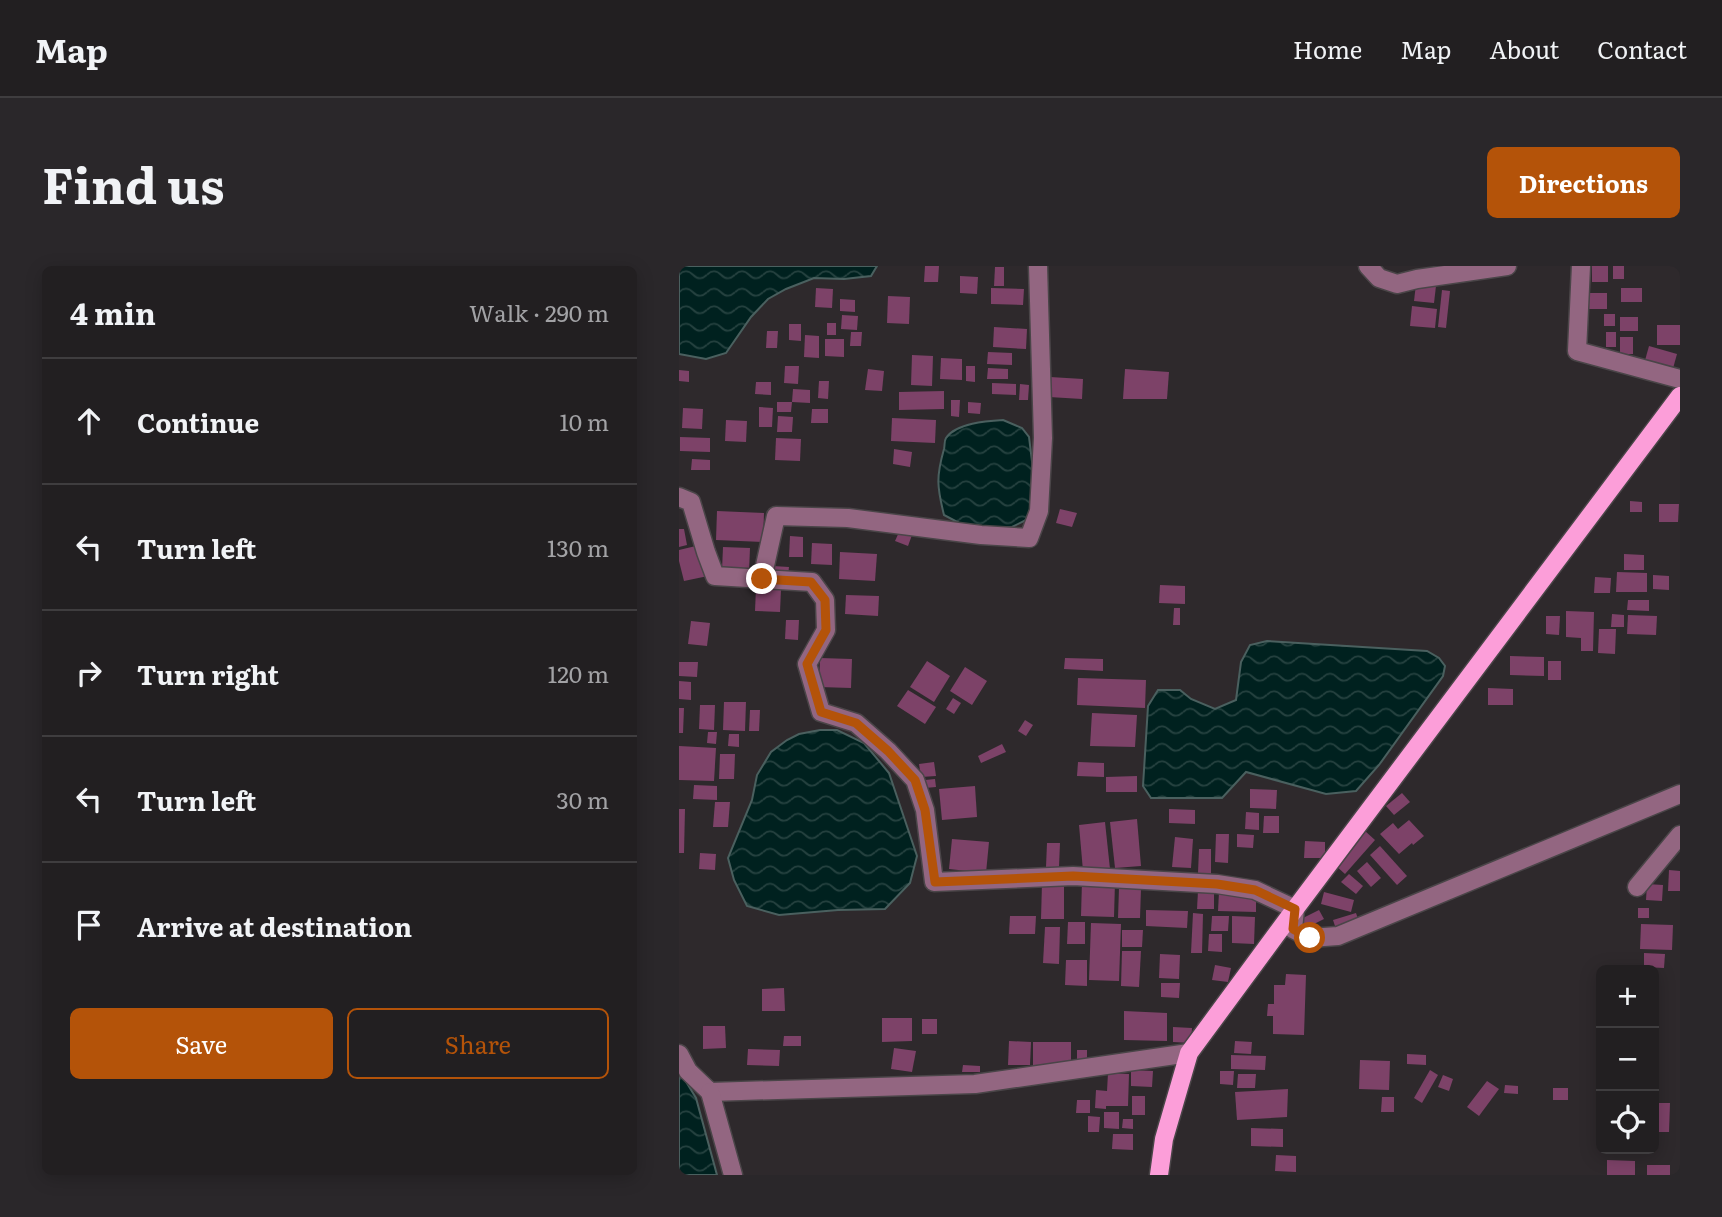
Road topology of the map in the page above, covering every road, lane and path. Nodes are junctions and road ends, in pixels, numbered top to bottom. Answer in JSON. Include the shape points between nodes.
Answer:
{"nodes":[{"id":1,"x":1038,"y":266,"type":"edge"},
{"id":2,"x":1368,"y":266,"type":"edge"},
{"id":3,"x":1507,"y":266,"type":"edge"},
{"id":4,"x":1581,"y":266,"type":"edge"},
{"id":5,"x":1680,"y":379,"type":"edge"},
{"id":6,"x":1680,"y":396,"type":"edge"},
{"id":7,"x":679,"y":496,"type":"edge"},
{"id":8,"x":762,"y":579,"type":"junction"},
{"id":9,"x":1680,"y":794,"type":"edge"},
{"id":10,"x":1680,"y":835,"type":"edge"},
{"id":11,"x":1637,"y":887,"type":"dead end"},
{"id":12,"x":1295,"y":909,"type":"junction"},
{"id":13,"x":1189,"y":1053,"type":"junction"},
{"id":14,"x":679,"y":1054,"type":"edge"},
{"id":15,"x":710,"y":1092,"type":"junction"},
{"id":16,"x":733,"y":1175,"type":"edge"},
{"id":17,"x":1159,"y":1175,"type":"edge"}],
"edges":[{"from":1,"to":8,"type":"street","via":[[1043,438],[1039,511],[1029,538],[848,518],[776,516]]},
{"from":2,"to":3,"type":"street","via":[[1379,278],[1397,284]]},
{"from":4,"to":5,"type":"street","via":[[1577,351]]},
{"from":6,"to":12,"type":"main road"},
{"from":7,"to":8,"type":"street","via":[[691,502],[715,576]]},
{"from":8,"to":12,"type":"street","via":[[811,582],[825,600],[826,630],[807,664],[821,712],[856,723],[915,780],[925,810],[935,882],[1073,876],[1217,884],[1255,890]]},
{"from":9,"to":12,"type":"street","via":[[1338,936],[1310,938],[1293,929]]},
{"from":10,"to":11,"type":"street"},
{"from":12,"to":13,"type":"main road"},
{"from":13,"to":15,"type":"street","via":[[975,1084]]},
{"from":13,"to":17,"type":"main road","via":[[1164,1139]]},
{"from":14,"to":15,"type":"street","via":[[688,1071]]},
{"from":15,"to":16,"type":"street"}]}
